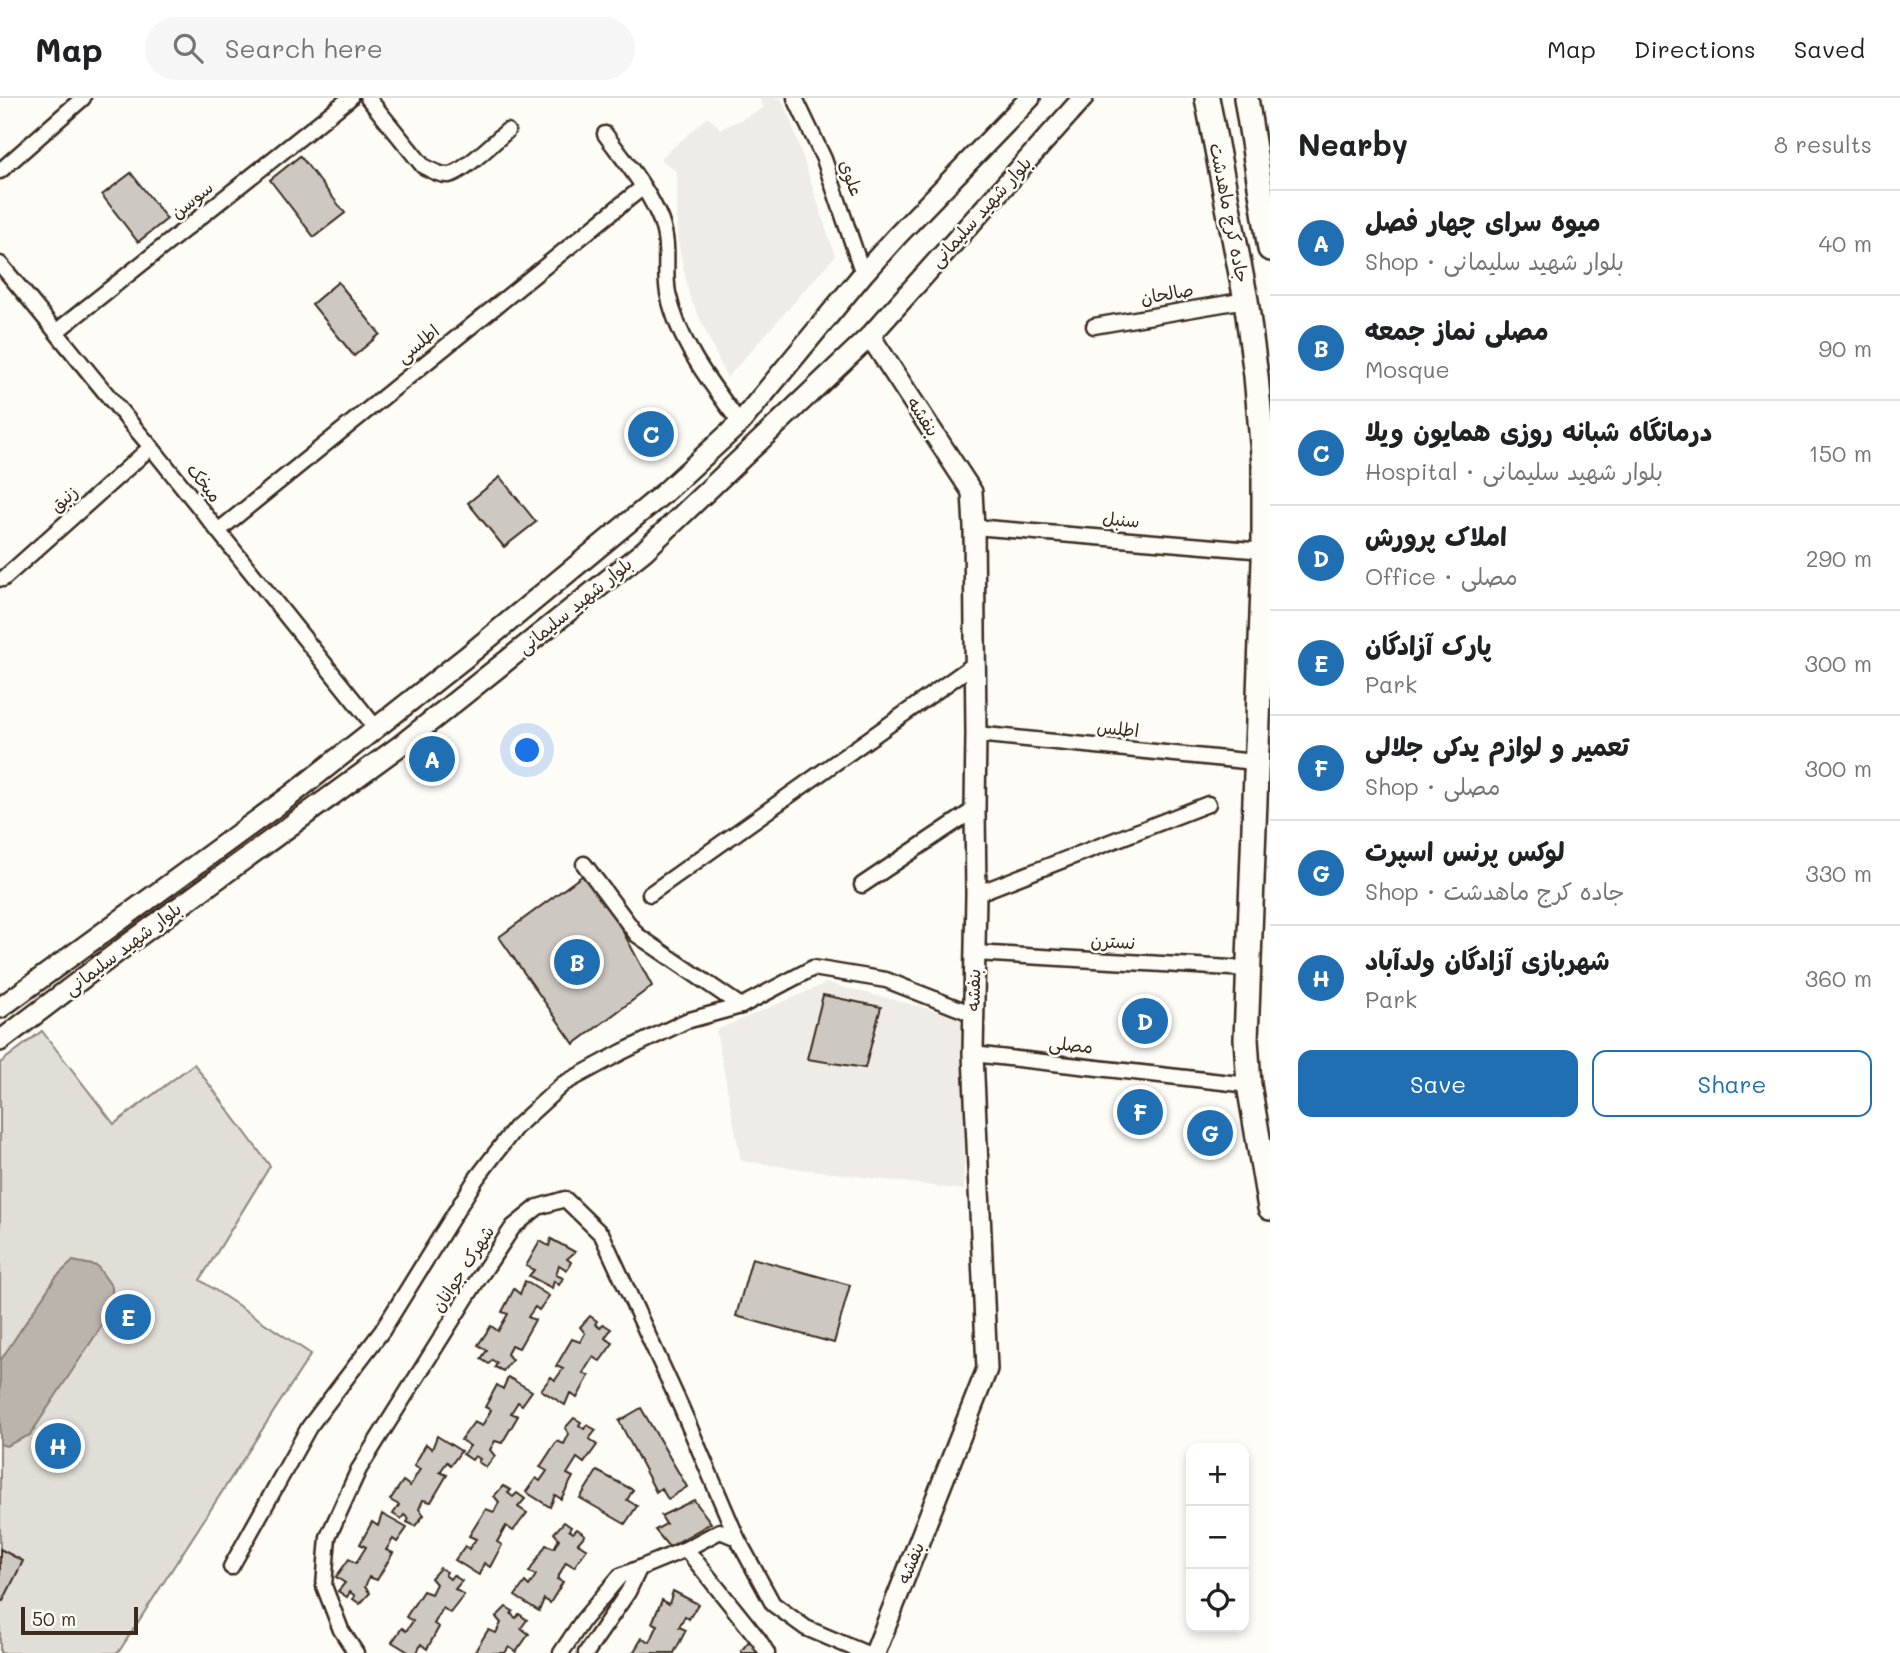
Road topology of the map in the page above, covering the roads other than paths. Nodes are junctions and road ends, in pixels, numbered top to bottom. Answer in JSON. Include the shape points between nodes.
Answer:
{"nodes":[{"id":1,"x":83,"y":98,"type":"edge"},
{"id":2,"x":350,"y":98,"type":"edge"},
{"id":3,"x":368,"y":98,"type":"edge"},
{"id":4,"x":795,"y":98,"type":"edge"},
{"id":5,"x":1030,"y":98,"type":"edge"},
{"id":6,"x":1083,"y":98,"type":"edge"},
{"id":7,"x":1207,"y":98,"type":"edge"},
{"id":8,"x":1246,"y":98,"type":"edge"},
{"id":9,"x":507,"y":131,"type":"dead end"},
{"id":10,"x":605,"y":134,"type":"dead end"},
{"id":11,"x":4,"y":167,"type":"edge"},
{"id":12,"x":643,"y":187,"type":"junction"},
{"id":13,"x":1270,"y":243,"type":"edge"},
{"id":14,"x":0,"y":264,"type":"edge"},
{"id":15,"x":863,"y":274,"type":"junction"},
{"id":16,"x":1246,"y":300,"type":"junction"},
{"id":17,"x":1094,"y":326,"type":"dead end"},
{"id":18,"x":57,"y":331,"type":"junction"},
{"id":19,"x":870,"y":336,"type":"junction"},
{"id":20,"x":740,"y":423,"type":"junction"},
{"id":21,"x":151,"y":446,"type":"junction"},
{"id":22,"x":974,"y":527,"type":"junction"},
{"id":23,"x":218,"y":531,"type":"junction"},
{"id":24,"x":1264,"y":551,"type":"junction"},
{"id":25,"x":4,"y":579,"type":"dead end"},
{"id":26,"x":976,"y":663,"type":"junction"},
{"id":27,"x":376,"y":728,"type":"junction"},
{"id":28,"x":976,"y":734,"type":"junction"},
{"id":29,"x":1255,"y":762,"type":"junction"},
{"id":30,"x":1208,"y":804,"type":"dead end"},
{"id":31,"x":975,"y":809,"type":"junction"},
{"id":32,"x":584,"y":864,"type":"dead end"},
{"id":33,"x":862,"y":885,"type":"dead end"},
{"id":34,"x":650,"y":894,"type":"dead end"},
{"id":35,"x":976,"y":894,"type":"junction"},
{"id":36,"x":975,"y":953,"type":"junction"},
{"id":37,"x":1248,"y":969,"type":"junction"},
{"id":38,"x":741,"y":1006,"type":"junction"},
{"id":39,"x":0,"y":1009,"type":"edge"},
{"id":40,"x":973,"y":1014,"type":"junction"},
{"id":41,"x":0,"y":1041,"type":"edge"},
{"id":42,"x":973,"y":1054,"type":"junction"},
{"id":43,"x":1249,"y":1085,"type":"junction"},
{"id":44,"x":1270,"y":1208,"type":"edge"},
{"id":45,"x":737,"y":1538,"type":"junction"},
{"id":46,"x":686,"y":1549,"type":"junction"},
{"id":47,"x":231,"y":1567,"type":"dead end"},
{"id":48,"x":639,"y":1569,"type":"junction"},
{"id":49,"x":572,"y":1636,"type":"junction"},
{"id":50,"x":587,"y":1651,"type":"edge"},
{"id":51,"x":356,"y":1653,"type":"edge"},
{"id":52,"x":561,"y":1653,"type":"edge"},
{"id":53,"x":766,"y":1653,"type":"edge"},
{"id":54,"x":866,"y":1653,"type":"edge"},
{"id":55,"x":875,"y":1653,"type":"edge"}],
"edges":[{"from":1,"to":11,"type":"street"},
{"from":2,"to":18,"type":"street","name":"سوسن"},
{"from":3,"to":9,"type":"street","via":[[424,166],[435,172],[449,175],[461,170]]},
{"from":4,"to":15,"type":"street","name":"علوی","via":[[824,159]]},
{"from":5,"to":15,"type":"main road","name":"بلوار شهید سلیمانی"},
{"from":6,"to":19,"type":"main road","name":"بلوار شهید سلیمانی"},
{"from":7,"to":16,"type":"main road","name":"جاده کرج ماهدشت"},
{"from":8,"to":13,"type":"main road","name":"جاده کرج ماهدشت"},
{"from":10,"to":12,"type":"street"},
{"from":12,"to":20,"type":"street","via":[[663,229],[668,292],[680,330],[709,383]]},
{"from":12,"to":23,"type":"street","name":"اطلسی"},
{"from":14,"to":18,"type":"street","name":"میخک"},
{"from":15,"to":20,"type":"main road","name":"بلوار شهید سلیمانی"},
{"from":16,"to":17,"type":"street","name":"صالحان"},
{"from":16,"to":24,"type":"main road","name":"جاده کرج ماهدشت","via":[[1264,465]]},
{"from":18,"to":21,"type":"street","name":"میخک"},
{"from":19,"to":22,"type":"main road","name":"بنفشه","via":[[972,492]]},
{"from":19,"to":41,"type":"main road","name":"بلوار شهید سلیمانی","via":[[644,551],[401,745]]},
{"from":20,"to":27,"type":"main road","name":"بلوار شهید سلیمانی","via":[[653,501]]},
{"from":21,"to":23,"type":"street","name":"میخک"},
{"from":21,"to":25,"type":"street","name":"زنبق"},
{"from":22,"to":24,"type":"street","name":"سنبل"},
{"from":22,"to":26,"type":"main road","name":"بنفشه"},
{"from":23,"to":27,"type":"street","name":"میخک"},
{"from":24,"to":29,"type":"main road","name":"جاده کرج ماهدشت"},
{"from":26,"to":28,"type":"main road","name":"بنفشه"},
{"from":26,"to":34,"type":"street"},
{"from":27,"to":39,"type":"main road","name":"بلوار شهید سلیمانی"},
{"from":28,"to":29,"type":"street","name":"اطلس"},
{"from":28,"to":31,"type":"main road","name":"بنفشه"},
{"from":29,"to":37,"type":"main road","name":"جاده کرج ماهدشت"},
{"from":30,"to":35,"type":"street"},
{"from":31,"to":33,"type":"street"},
{"from":31,"to":35,"type":"main road","name":"بنفشه"},
{"from":32,"to":38,"type":"street","via":[[638,935]]},
{"from":35,"to":36,"type":"main road","name":"بنفشه"},
{"from":36,"to":37,"type":"street","name":"نسترن"},
{"from":36,"to":40,"type":"main road","name":"بنفشه"},
{"from":37,"to":43,"type":"main road","name":"جاده کرج ماهدشت"},
{"from":38,"to":40,"type":"street","via":[[813,968],[886,980]]},
{"from":38,"to":47,"type":"street","via":[[686,1021],[572,1077],[516,1128],[476,1179],[382,1331],[309,1426]]},
{"from":40,"to":42,"type":"main road","name":"بنفشه"},
{"from":42,"to":43,"type":"street","name":"مصلی"},
{"from":42,"to":55,"type":"main road","name":"بنفشه","via":[[987,1369]]},
{"from":43,"to":44,"type":"main road","name":"جاده کرج ماهدشت"},
{"from":45,"to":46,"type":"street","via":[[720,1531]]},
{"from":45,"to":51,"type":"street","name":"شهرک جوانان","via":[[602,1235],[565,1199],[538,1207],[513,1227],[475,1284],[359,1469],[328,1537],[324,1586],[341,1630]]},
{"from":45,"to":54,"type":"street","name":"شهرک جوانان","via":[[774,1604],[806,1628]]},
{"from":46,"to":48,"type":"street"},
{"from":46,"to":53,"type":"street"},
{"from":48,"to":49,"type":"street","via":[[620,1576]]},
{"from":48,"to":50,"type":"street"},
{"from":49,"to":50,"type":"street"},
{"from":49,"to":52,"type":"street"}]}
